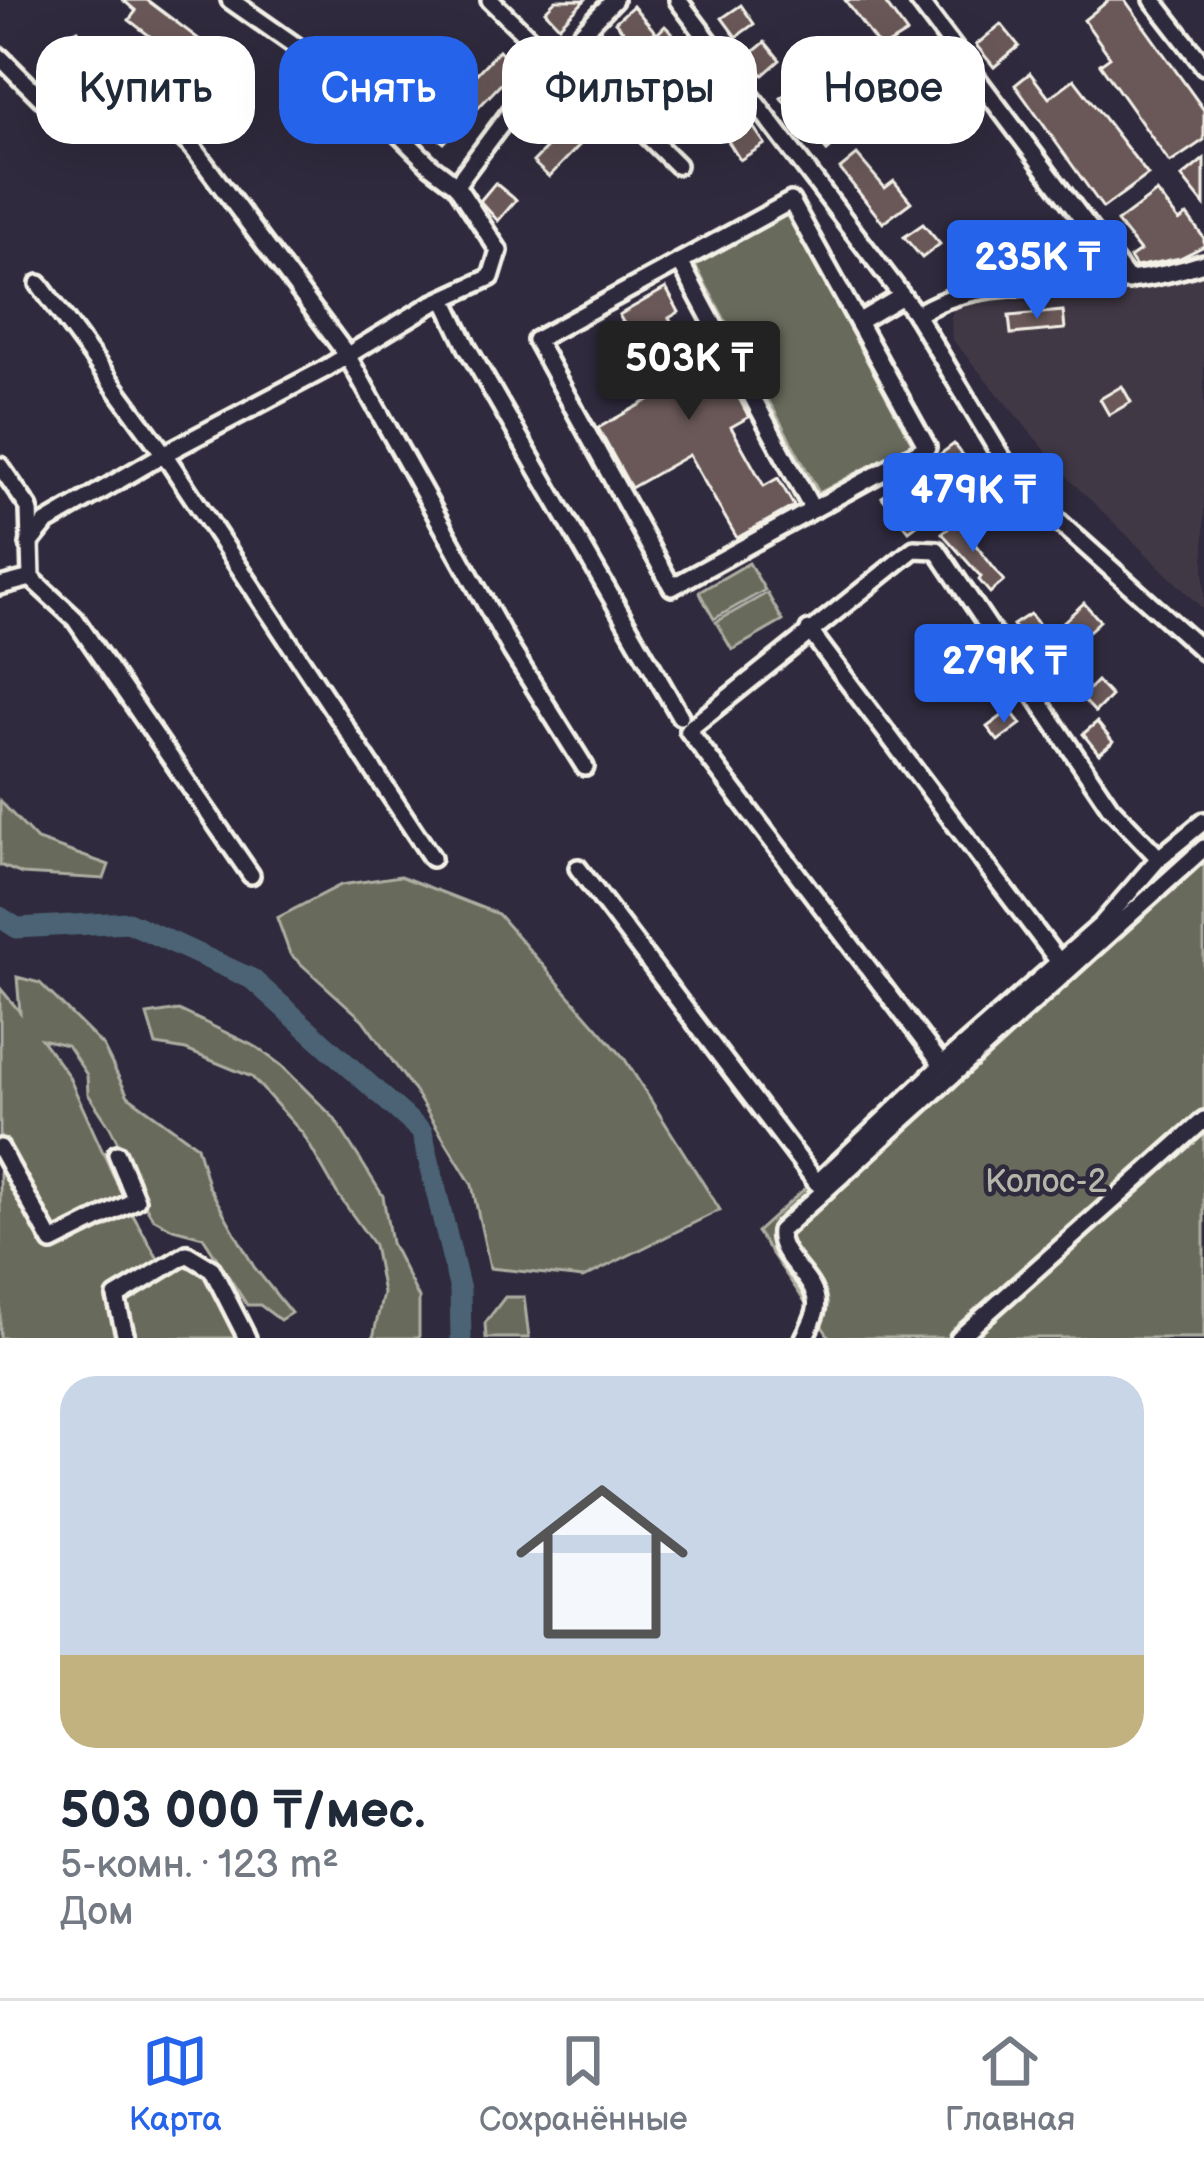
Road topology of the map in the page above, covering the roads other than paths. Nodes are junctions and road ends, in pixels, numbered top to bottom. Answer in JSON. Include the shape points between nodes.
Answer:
{"nodes":[{"id":1,"x":230,"y":0,"type":"edge"},
{"id":2,"x":490,"y":0,"type":"edge"},
{"id":3,"x":614,"y":0,"type":"edge"},
{"id":4,"x":679,"y":0,"type":"edge"},
{"id":5,"x":919,"y":0,"type":"edge"},
{"id":6,"x":1154,"y":0,"type":"edge"},
{"id":7,"x":533,"y":36,"type":"edge"},
{"id":8,"x":579,"y":36,"type":"edge"},
{"id":9,"x":0,"y":57,"type":"edge"},
{"id":10,"x":1204,"y":65,"type":"edge"},
{"id":11,"x":36,"y":93,"type":"edge"},
{"id":12,"x":502,"y":123,"type":"edge"},
{"id":13,"x":189,"y":144,"type":"edge"},
{"id":14,"x":654,"y":144,"type":"edge"},
{"id":15,"x":677,"y":165,"type":"dead end"},
{"id":16,"x":456,"y":184,"type":"junction"},
{"id":17,"x":680,"y":262,"type":"junction"},
{"id":18,"x":1204,"y":263,"type":"edge"},
{"id":19,"x":1129,"y":281,"type":"junction"},
{"id":20,"x":40,"y":284,"type":"dead end"},
{"id":21,"x":902,"y":296,"type":"junction"},
{"id":22,"x":444,"y":298,"type":"junction"},
{"id":23,"x":916,"y":315,"type":"junction"},
{"id":24,"x":858,"y":322,"type":"junction"},
{"id":25,"x":347,"y":355,"type":"junction"},
{"id":26,"x":164,"y":454,"type":"junction"},
{"id":27,"x":0,"y":466,"type":"edge"},
{"id":28,"x":813,"y":510,"type":"junction"},
{"id":29,"x":29,"y":544,"type":"junction"},
{"id":30,"x":31,"y":578,"type":"junction"},
{"id":31,"x":0,"y":586,"type":"edge"},
{"id":32,"x":809,"y":630,"type":"junction"},
{"id":33,"x":1204,"y":652,"type":"edge"},
{"id":34,"x":680,"y":716,"type":"dead end"},
{"id":35,"x":585,"y":767,"type":"dead end"},
{"id":36,"x":1204,"y":821,"type":"edge"},
{"id":37,"x":1204,"y":848,"type":"edge"},
{"id":38,"x":1159,"y":858,"type":"junction"},
{"id":39,"x":432,"y":859,"type":"dead end"},
{"id":40,"x":578,"y":868,"type":"dead end"},
{"id":41,"x":251,"y":875,"type":"dead end"},
{"id":42,"x":1059,"y":962,"type":"junction"},
{"id":43,"x":942,"y":1065,"type":"junction"},
{"id":44,"x":1204,"y":1120,"type":"edge"},
{"id":45,"x":0,"y":1148,"type":"edge"},
{"id":46,"x":117,"y":1154,"type":"dead end"},
{"id":47,"x":126,"y":1338,"type":"edge"},
{"id":48,"x":247,"y":1338,"type":"edge"},
{"id":49,"x":804,"y":1338,"type":"edge"},
{"id":50,"x":959,"y":1338,"type":"edge"}],
"edges":[{"from":1,"to":16,"type":"street","via":[[344,79]]},
{"from":2,"to":7,"type":"street"},
{"from":3,"to":8,"type":"street"},
{"from":4,"to":21,"type":"street"},
{"from":5,"to":19,"type":"street"},
{"from":6,"to":10,"type":"street"},
{"from":9,"to":11,"type":"street"},
{"from":12,"to":16,"type":"street"},
{"from":13,"to":25,"type":"street"},
{"from":14,"to":15,"type":"street"},
{"from":16,"to":22,"type":"street","via":[[499,251],[491,278]]},
{"from":17,"to":24,"type":"street","via":[[791,201]]},
{"from":17,"to":28,"type":"street"},
{"from":17,"to":28,"type":"street","via":[[536,340],[672,587]]},
{"from":18,"to":19,"type":"street"},
{"from":19,"to":23,"type":"street","via":[[994,289],[944,298]]},
{"from":20,"to":26,"type":"street"},
{"from":21,"to":23,"type":"street"},
{"from":21,"to":24,"type":"street"},
{"from":22,"to":25,"type":"street"},
{"from":22,"to":34,"type":"street"},
{"from":23,"to":33,"type":"street","via":[[1019,486]]},
{"from":24,"to":28,"type":"street","via":[[927,446]]},
{"from":25,"to":26,"type":"street"},
{"from":25,"to":35,"type":"street"},
{"from":26,"to":29,"type":"street","via":[[46,524]]},
{"from":26,"to":39,"type":"street"},
{"from":27,"to":29,"type":"street","via":[[29,508]]},
{"from":29,"to":30,"type":"street"},
{"from":30,"to":31,"type":"street"},
{"from":30,"to":41,"type":"street","via":[[75,619]]},
{"from":32,"to":38,"type":"street","via":[[914,549],[938,550],[1110,807]]},
{"from":32,"to":42,"type":"street"},
{"from":32,"to":43,"type":"street","via":[[688,730]]},
{"from":36,"to":38,"type":"street"},
{"from":37,"to":49,"type":"street","via":[[780,1231],[815,1295]]},
{"from":38,"to":42,"type":"street"},
{"from":40,"to":43,"type":"street","via":[[817,1183]]},
{"from":42,"to":43,"type":"street"},
{"from":44,"to":50,"type":"street"},
{"from":45,"to":46,"type":"street","via":[[52,1242],[136,1200]]},
{"from":47,"to":48,"type":"street","via":[[116,1297],[187,1253],[212,1269]]}]}
